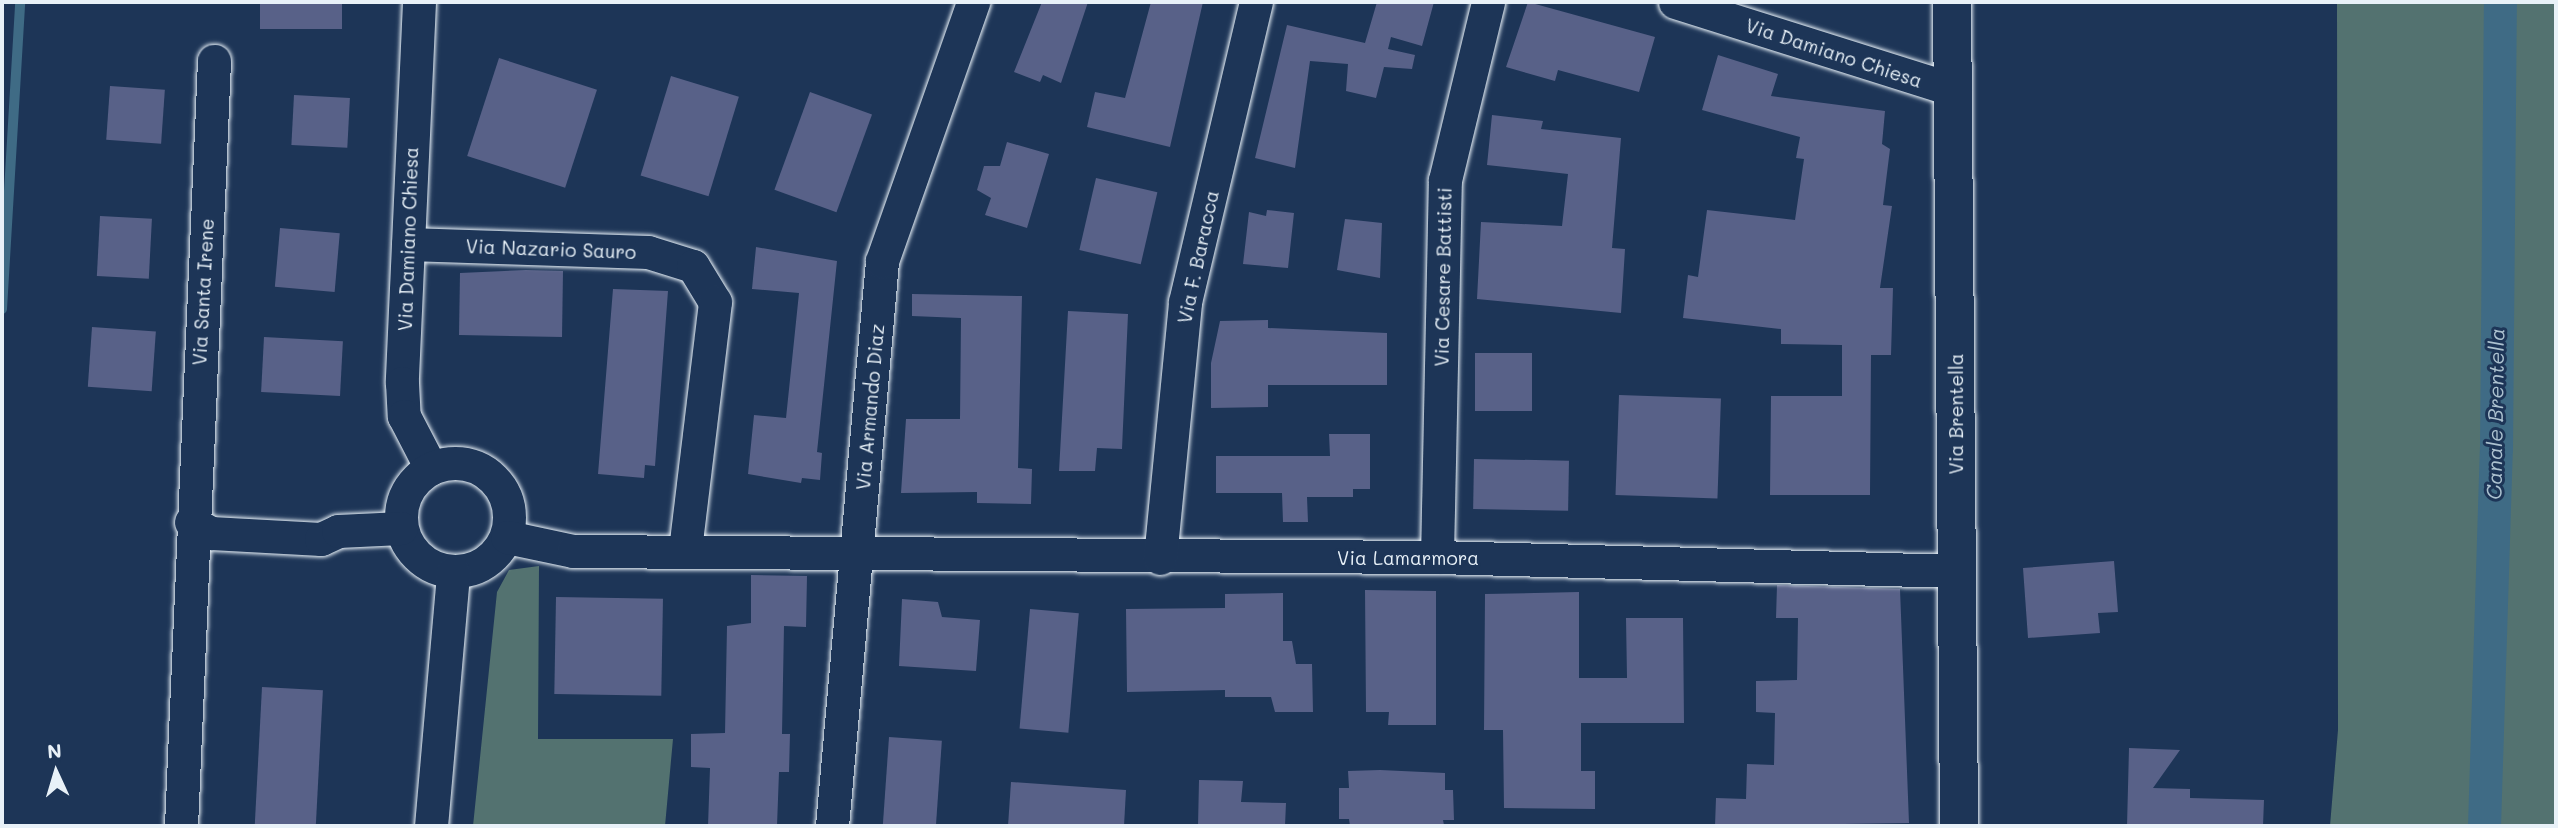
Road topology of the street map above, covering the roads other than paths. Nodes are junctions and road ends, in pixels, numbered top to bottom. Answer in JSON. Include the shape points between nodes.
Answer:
{"nodes":[{"id":1,"x":419,"y":2,"type":"edge"},
{"id":2,"x":973,"y":2,"type":"edge"},
{"id":3,"x":1256,"y":2,"type":"edge"},
{"id":4,"x":1488,"y":2,"type":"edge"},
{"id":5,"x":1675,"y":2,"type":"edge"},
{"id":6,"x":1952,"y":2,"type":"edge"},
{"id":7,"x":214,"y":61,"type":"dead end"},
{"id":8,"x":1954,"y":90,"type":"junction"},
{"id":9,"x":408,"y":244,"type":"junction"},
{"id":10,"x":431,"y":468,"type":"junction"},
{"id":11,"x":191,"y":522,"type":"junction"},
{"id":12,"x":401,"y":528,"type":"junction"},
{"id":13,"x":507,"y":537,"type":"junction"},
{"id":14,"x":685,"y":551,"type":"junction"},
{"id":15,"x":859,"y":551,"type":"junction"},
{"id":16,"x":1437,"y":557,"type":"junction"},
{"id":17,"x":1160,"y":558,"type":"junction"},
{"id":18,"x":1957,"y":571,"type":"junction"},
{"id":19,"x":453,"y":572,"type":"junction"},
{"id":20,"x":181,"y":826,"type":"edge"},
{"id":21,"x":431,"y":826,"type":"edge"},
{"id":22,"x":832,"y":826,"type":"edge"},
{"id":23,"x":1959,"y":826,"type":"edge"}],
"edges":[{"from":1,"to":9,"type":"street","name":"Via Damiano Chiesa"},
{"from":2,"to":15,"type":"street","name":"Via Armando Diaz","via":[[882,261]]},
{"from":3,"to":17,"type":"street","name":"Via F. Baracca","via":[[1185,302]]},
{"from":4,"to":16,"type":"street","name":"Via Cesare Battisti","via":[[1445,180]]},
{"from":5,"to":8,"type":"street","name":"Via Damiano Chiesa"},
{"from":6,"to":8,"type":"main road","name":"Via Brentella"},
{"from":7,"to":11,"type":"street","name":"Via Santa Irene"},
{"from":8,"to":18,"type":"main road","name":"Via Brentella"},
{"from":9,"to":10,"type":"street","name":"Via Damiano Chiesa","via":[[404,416],[416,449]]},
{"from":9,"to":14,"type":"street","name":"Via Nazario Sauro","via":[[648,252],[693,266],[715,302]]},
{"from":10,"to":12,"type":"street","via":[[403,500]]},
{"from":10,"to":13,"type":"street","via":[[458,463],[485,471],[508,500]]},
{"from":11,"to":12,"type":"street","via":[[211,533],[321,539],[338,531]]},
{"from":11,"to":20,"type":"street","name":"Via Santa Irene"},
{"from":12,"to":19,"type":"street","via":[[419,559]]},
{"from":13,"to":14,"type":"street","via":[[573,551]]},
{"from":13,"to":19,"type":"street","via":[[485,563]]},
{"from":14,"to":15,"type":"street"},
{"from":15,"to":17,"type":"street","name":"Via Lamarmora"},
{"from":15,"to":22,"type":"street","name":"Via Armando Diaz"},
{"from":16,"to":17,"type":"street","name":"Via Lamarmora"},
{"from":16,"to":18,"type":"street","name":"Via Lamarmora"},
{"from":18,"to":23,"type":"main road","name":"Via Brentella"},
{"from":19,"to":21,"type":"street"}]}
